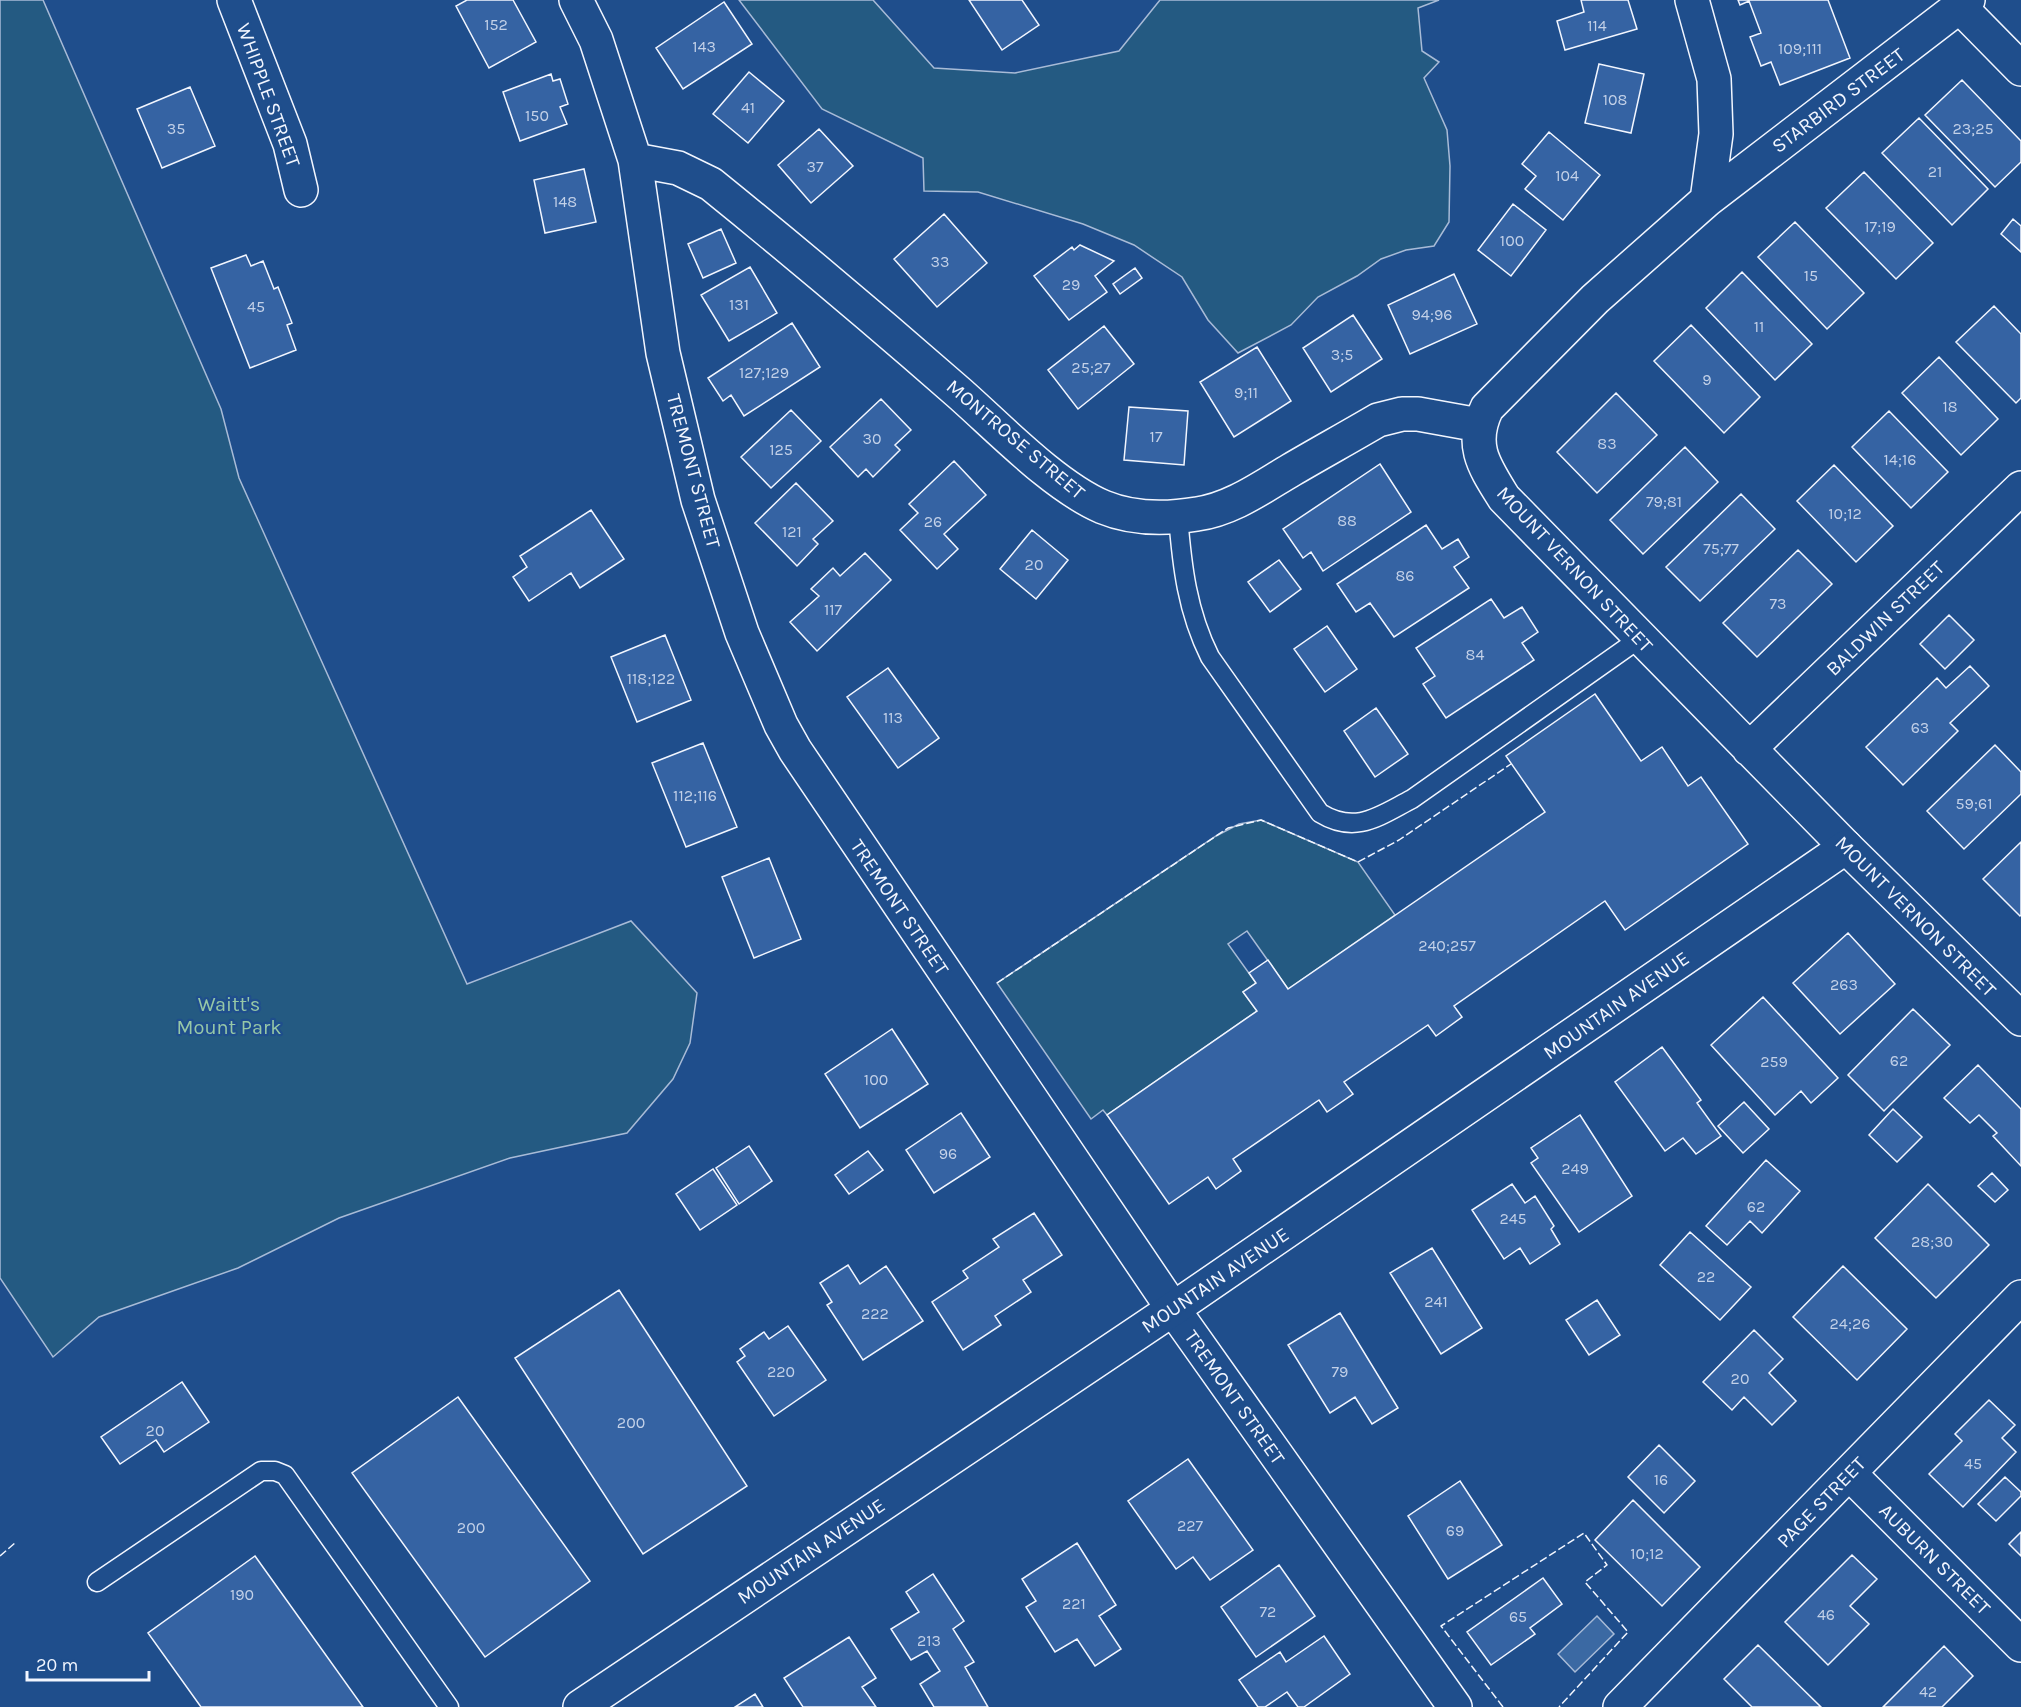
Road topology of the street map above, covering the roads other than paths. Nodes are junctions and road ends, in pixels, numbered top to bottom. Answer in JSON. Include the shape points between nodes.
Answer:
{"nodes":[{"id":1,"x":234,"y":0,"type":"edge"},
{"id":2,"x":576,"y":0,"type":"edge"},
{"id":3,"x":1692,"y":0,"type":"edge"},
{"id":4,"x":1964,"y":3,"type":"edge"},
{"id":5,"x":2021,"y":69,"type":"edge"},
{"id":6,"x":635,"y":160,"type":"junction"},
{"id":7,"x":301,"y":190,"type":"dead end"},
{"id":8,"x":1707,"y":200,"type":"junction"},
{"id":9,"x":1479,"y":425,"type":"junction"},
{"id":10,"x":2021,"y":488,"type":"edge"},
{"id":11,"x":1178,"y":516,"type":"junction"},
{"id":12,"x":1639,"y":639,"type":"junction"},
{"id":13,"x":1749,"y":749,"type":"junction"},
{"id":14,"x":1846,"y":847,"type":"junction"},
{"id":15,"x":2021,"y":1019,"type":"edge"},
{"id":16,"x":2021,"y":1297,"type":"edge"},
{"id":17,"x":1173,"y":1309,"type":"junction"},
{"id":18,"x":1849,"y":1473,"type":"junction"},
{"id":19,"x":97,"y":1582,"type":"dead end"},
{"id":20,"x":2021,"y":1645,"type":"edge"},
{"id":21,"x":449,"y":1707,"type":"edge"},
{"id":22,"x":580,"y":1707,"type":"edge"},
{"id":23,"x":1455,"y":1707,"type":"edge"},
{"id":24,"x":1620,"y":1707,"type":"edge"}],
"edges":[{"from":1,"to":7,"type":"street","name":"WHIPPLE STREET","via":[[290,144]]},
{"from":2,"to":6,"type":"street","name":"TREMONT STREET","via":[[596,40]]},
{"from":3,"to":8,"type":"street","via":[[1714,79],[1716,134]]},
{"from":4,"to":5,"type":"street"},
{"from":4,"to":8,"type":"street","name":"STARBIRD STREET"},
{"from":6,"to":11,"type":"street","name":"MONTROSE STREET","via":[[678,168],[711,184],[1082,496],[1130,515]]},
{"from":6,"to":17,"type":"street","name":"TREMONT STREET","via":[[663,353],[698,500],[742,633],[781,725]]},
{"from":8,"to":9,"type":"street","via":[[1587,308],[1487,408]]},
{"from":9,"to":11,"type":"street","name":"MONTROSE STREET","via":[[1418,414],[1388,417],[1244,498],[1219,509]]},
{"from":9,"to":12,"type":"street","name":"MOUNT VERNON STREET","via":[[1480,453],[1504,498]]},
{"from":10,"to":13,"type":"street","name":"BALDWIN STREET"},
{"from":11,"to":12,"type":"lane","via":[[1187,597],[1198,634],[1210,657],[1320,813],[1334,821],[1361,823],[1412,799]]},
{"from":12,"to":13,"type":"street","name":"MOUNT VERNON STREET"},
{"from":13,"to":14,"type":"street","name":"MOUNT VERNON STREET"},
{"from":14,"to":15,"type":"street","name":"MOUNT VERNON STREET"},
{"from":14,"to":17,"type":"street","name":"MOUNTAIN AVENUE"},
{"from":16,"to":18,"type":"street","name":"PAGE STREET"},
{"from":17,"to":22,"type":"street","name":"MOUNTAIN AVENUE"},
{"from":17,"to":23,"type":"street","name":"TREMONT STREET"},
{"from":18,"to":20,"type":"street","name":"AUBURN STREET"},
{"from":18,"to":24,"type":"street","name":"PAGE STREET"},
{"from":19,"to":21,"type":"lane","via":[[261,1471],[275,1471],[285,1475]]}]}
